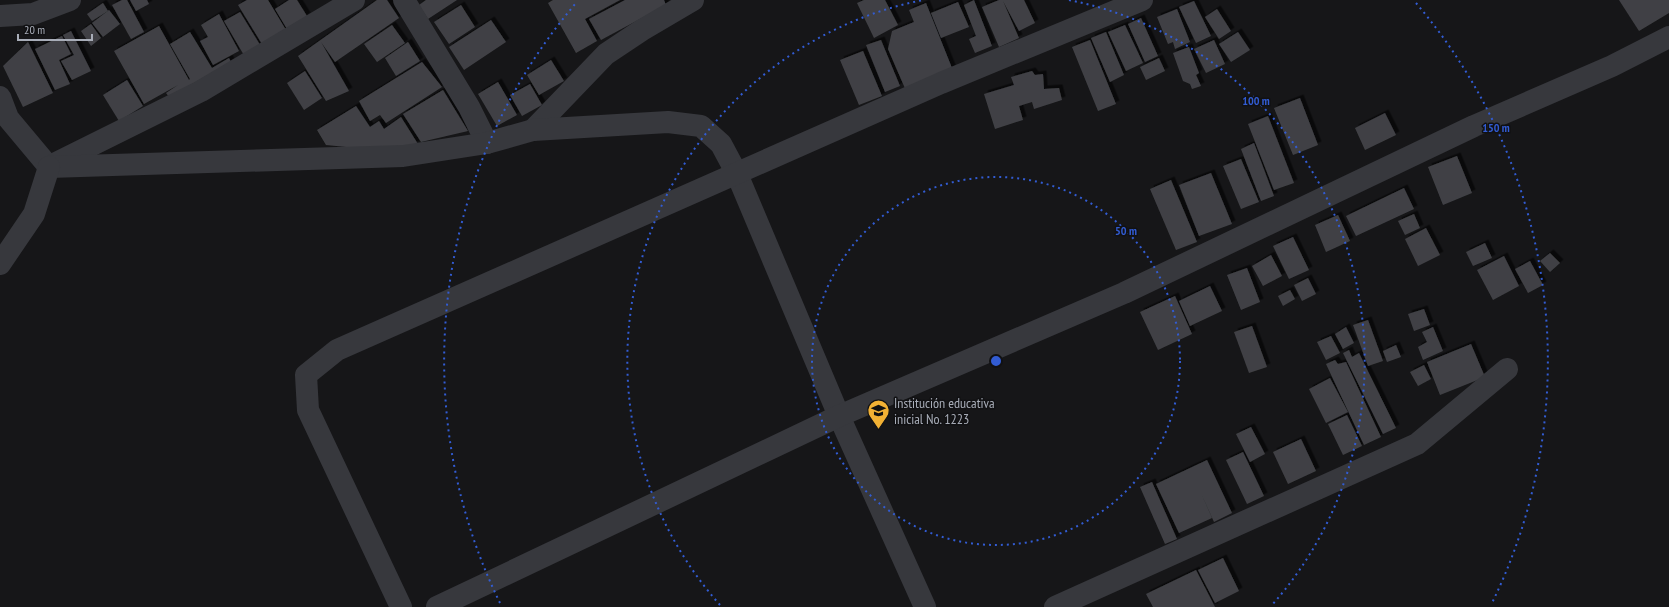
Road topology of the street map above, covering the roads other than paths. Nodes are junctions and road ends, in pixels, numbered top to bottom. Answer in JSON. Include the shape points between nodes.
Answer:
{"nodes":[{"id":1,"x":70,"y":0,"type":"edge"},
{"id":2,"x":354,"y":0,"type":"edge"},
{"id":3,"x":404,"y":0,"type":"edge"},
{"id":4,"x":693,"y":0,"type":"edge"},
{"id":5,"x":1142,"y":0,"type":"edge"},
{"id":6,"x":0,"y":16,"type":"edge"},
{"id":7,"x":1669,"y":37,"type":"edge"},
{"id":8,"x":0,"y":97,"type":"edge"},
{"id":9,"x":533,"y":130,"type":"junction"},
{"id":10,"x":487,"y":143,"type":"junction"},
{"id":11,"x":49,"y":167,"type":"junction"},
{"id":12,"x":737,"y":174,"type":"junction"},
{"id":13,"x":0,"y":264,"type":"edge"},
{"id":14,"x":1507,"y":369,"type":"dead end"},
{"id":15,"x":839,"y":416,"type":"junction"},
{"id":16,"x":401,"y":607,"type":"edge"},
{"id":17,"x":437,"y":607,"type":"edge"},
{"id":18,"x":925,"y":607,"type":"edge"},
{"id":19,"x":1055,"y":607,"type":"edge"}],
"edges":[{"from":1,"to":6,"type":"street","via":[[33,14]]},
{"from":2,"to":11,"type":"street","via":[[201,91]]},
{"from":3,"to":10,"type":"street","via":[[469,107]]},
{"from":4,"to":9,"type":"street","via":[[606,54]]},
{"from":5,"to":12,"type":"street","via":[[941,83]]},
{"from":7,"to":15,"type":"street","via":[[1612,66],[1474,126],[1124,293]]},
{"from":8,"to":11,"type":"street","via":[[8,118]]},
{"from":9,"to":10,"type":"street"},
{"from":9,"to":12,"type":"street","via":[[668,122],[701,126],[721,144]]},
{"from":10,"to":11,"type":"street","via":[[403,156]]},
{"from":11,"to":13,"type":"street","via":[[34,214]]},
{"from":12,"to":15,"type":"street"},
{"from":12,"to":16,"type":"street","via":[[337,350],[306,375],[308,410]]},
{"from":14,"to":19,"type":"street","via":[[1417,444]]},
{"from":15,"to":17,"type":"street"},
{"from":15,"to":18,"type":"street"}]}
